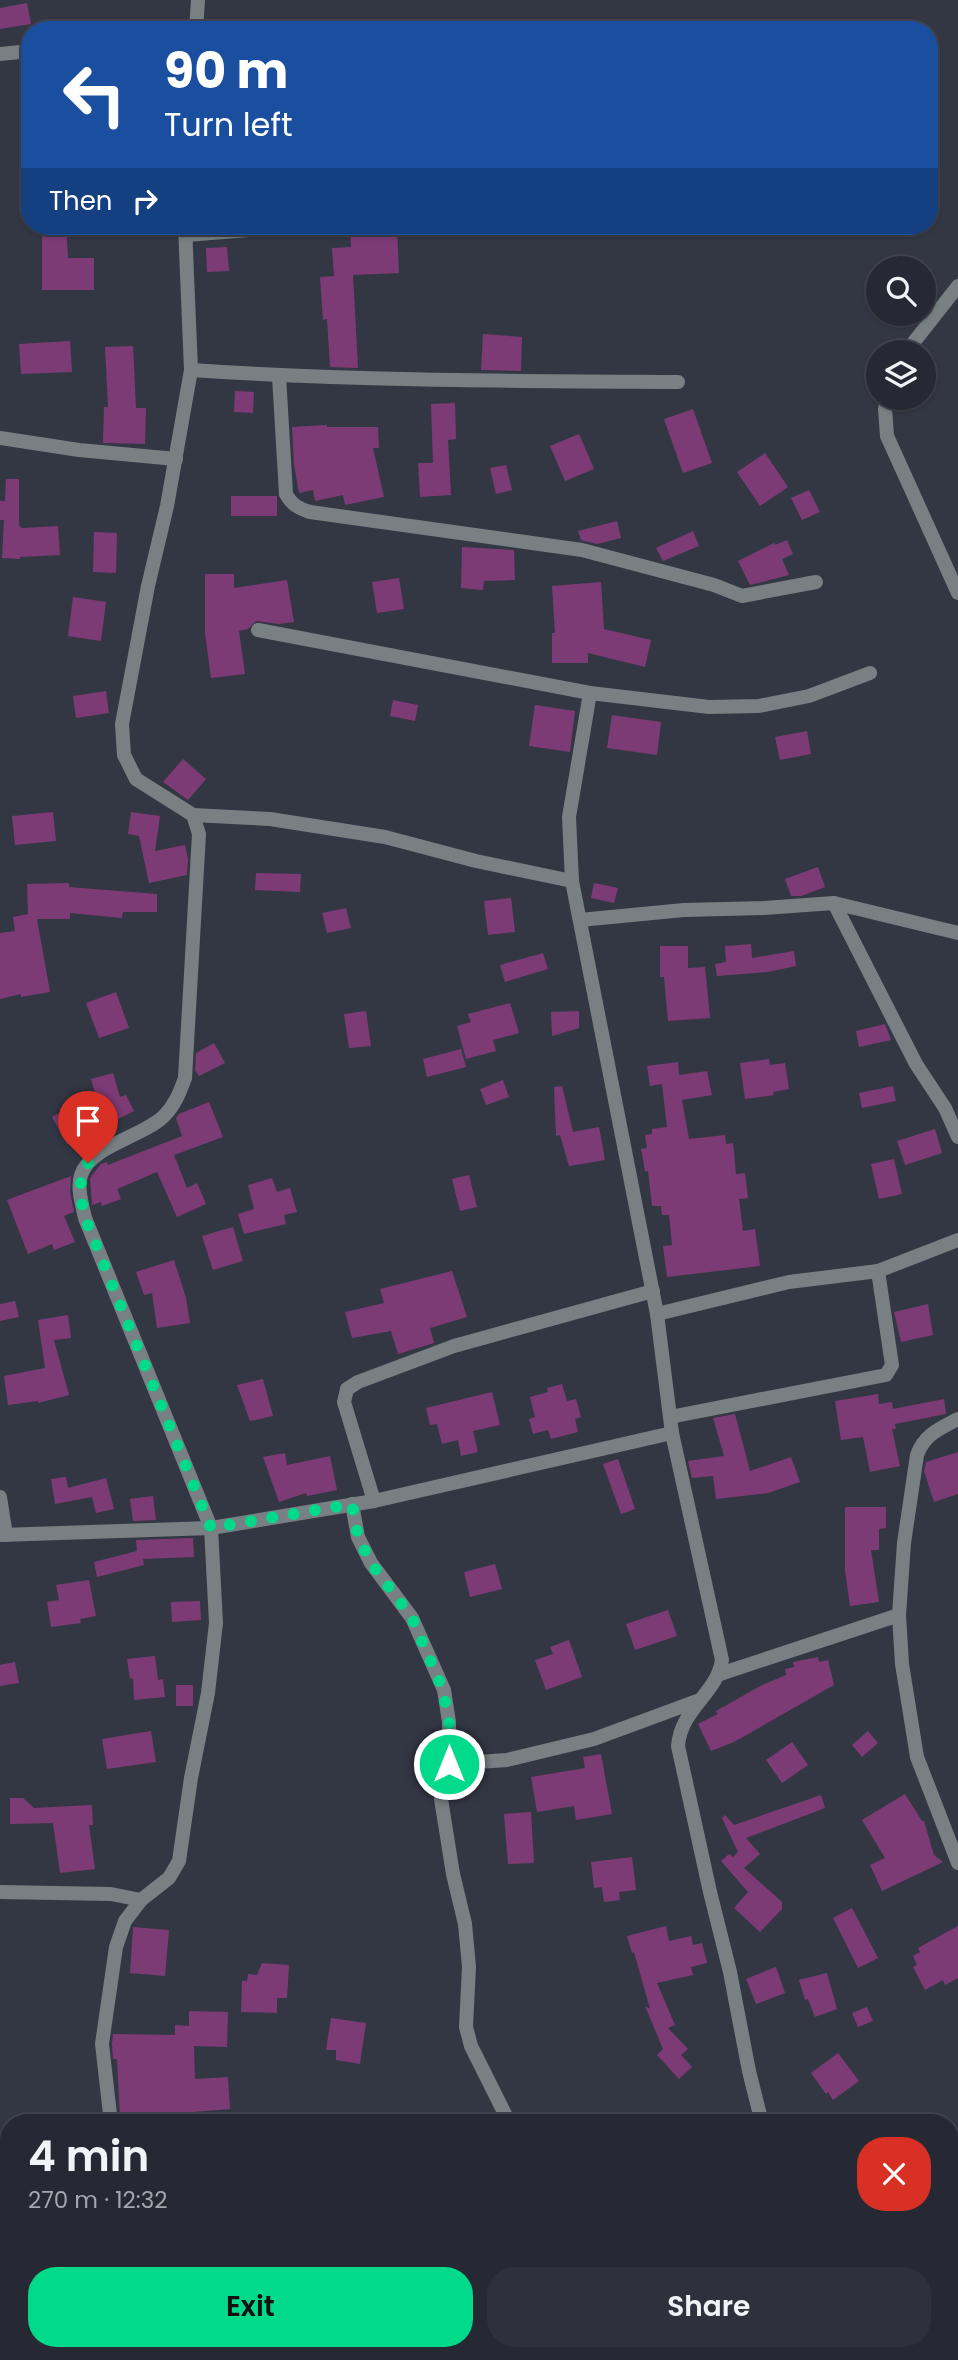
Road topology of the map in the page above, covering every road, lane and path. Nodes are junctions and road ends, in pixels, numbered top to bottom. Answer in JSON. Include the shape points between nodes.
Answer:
{"nodes":[{"id":1,"x":198,"y":0,"type":"edge"},
{"id":2,"x":197,"y":21,"type":"edge"},
{"id":3,"x":21,"y":52,"type":"edge"},
{"id":4,"x":0,"y":54,"type":"edge"},
{"id":5,"x":186,"y":235,"type":"edge"},
{"id":6,"x":958,"y":286,"type":"edge"},
{"id":7,"x":915,"y":340,"type":"edge"},
{"id":8,"x":191,"y":370,"type":"junction"},
{"id":9,"x":279,"y":376,"type":"junction"},
{"id":10,"x":678,"y":382,"type":"dead end"},
{"id":11,"x":885,"y":410,"type":"edge"},
{"id":12,"x":0,"y":438,"type":"edge"},
{"id":13,"x":176,"y":459,"type":"junction"},
{"id":14,"x":816,"y":582,"type":"dead end"},
{"id":15,"x":958,"y":593,"type":"edge"},
{"id":16,"x":258,"y":630,"type":"dead end"},
{"id":17,"x":870,"y":673,"type":"dead end"},
{"id":18,"x":590,"y":693,"type":"junction"},
{"id":19,"x":193,"y":815,"type":"junction"},
{"id":20,"x":572,"y":881,"type":"junction"},
{"id":21,"x":834,"y":903,"type":"junction"},
{"id":22,"x":580,"y":920,"type":"junction"},
{"id":23,"x":958,"y":933,"type":"edge"},
{"id":24,"x":958,"y":1137,"type":"edge"},
{"id":25,"x":958,"y":1240,"type":"edge"},
{"id":26,"x":878,"y":1271,"type":"junction"},
{"id":27,"x":653,"y":1291,"type":"junction"},
{"id":28,"x":657,"y":1314,"type":"junction"},
{"id":29,"x":670,"y":1417,"type":"junction"},
{"id":30,"x":958,"y":1419,"type":"edge"},
{"id":31,"x":672,"y":1433,"type":"junction"},
{"id":32,"x":0,"y":1497,"type":"edge"},
{"id":33,"x":374,"y":1501,"type":"junction"},
{"id":34,"x":352,"y":1504,"type":"junction"},
{"id":35,"x":211,"y":1528,"type":"junction"},
{"id":36,"x":3,"y":1535,"type":"edge"},
{"id":37,"x":899,"y":1615,"type":"junction"},
{"id":38,"x":720,"y":1674,"type":"junction"},
{"id":39,"x":697,"y":1701,"type":"junction"},
{"id":40,"x":449,"y":1764,"type":"junction"},
{"id":41,"x":958,"y":1863,"type":"edge"},
{"id":42,"x":0,"y":1892,"type":"edge"},
{"id":43,"x":141,"y":1900,"type":"junction"},
{"id":44,"x":110,"y":2114,"type":"edge"},
{"id":45,"x":505,"y":2114,"type":"edge"},
{"id":46,"x":759,"y":2114,"type":"edge"}],
"edges":[{"from":1,"to":2,"type":"street"},
{"from":3,"to":4,"type":"street"},
{"from":5,"to":8,"type":"street"},
{"from":6,"to":7,"type":"street"},
{"from":8,"to":9,"type":"street"},
{"from":8,"to":13,"type":"street"},
{"from":9,"to":10,"type":"street"},
{"from":9,"to":14,"type":"street","via":[[286,494],[298,508],[582,550],[742,596]]},
{"from":11,"to":15,"type":"street","via":[[887,436]]},
{"from":12,"to":13,"type":"street"},
{"from":13,"to":19,"type":"street","via":[[122,723],[124,755],[136,779]]},
{"from":16,"to":18,"type":"street"},
{"from":17,"to":18,"type":"street","via":[[809,696],[758,706],[709,707]]},
{"from":18,"to":20,"type":"street","via":[[569,817]]},
{"from":19,"to":20,"type":"street","via":[[270,819],[385,837]]},
{"from":19,"to":35,"type":"street","via":[[199,834],[185,1078],[178,1098],[163,1117],[97,1155],[83,1170],[79,1185],[85,1218]]},
{"from":20,"to":22,"type":"street"},
{"from":21,"to":22,"type":"street"},
{"from":21,"to":23,"type":"street"},
{"from":21,"to":24,"type":"street"},
{"from":22,"to":27,"type":"street"},
{"from":25,"to":26,"type":"street"},
{"from":26,"to":28,"type":"street","via":[[789,1282]]},
{"from":26,"to":29,"type":"street","via":[[892,1365],[886,1375]]},
{"from":27,"to":28,"type":"street"},
{"from":27,"to":33,"type":"street","via":[[454,1346],[347,1389],[344,1402]]},
{"from":28,"to":29,"type":"street"},
{"from":29,"to":31,"type":"street"},
{"from":30,"to":37,"type":"street","via":[[932,1432],[917,1455]]},
{"from":31,"to":33,"type":"street"},
{"from":31,"to":38,"type":"street","via":[[722,1660]]},
{"from":32,"to":36,"type":"street"},
{"from":33,"to":34,"type":"street"},
{"from":34,"to":35,"type":"street"},
{"from":34,"to":40,"type":"street","via":[[358,1537],[371,1563],[412,1618],[443,1690]]},
{"from":35,"to":36,"type":"street"},
{"from":35,"to":43,"type":"street","via":[[215,1635],[181,1853],[169,1878]]},
{"from":37,"to":38,"type":"street"},
{"from":37,"to":41,"type":"street","via":[[917,1757]]},
{"from":38,"to":39,"type":"street"},
{"from":39,"to":40,"type":"street","via":[[594,1739],[507,1760]]},
{"from":39,"to":46,"type":"street","via":[[682,1725],[678,1745]]},
{"from":40,"to":45,"type":"street","via":[[441,1799],[465,1924],[469,1968],[466,2027]]},
{"from":42,"to":43,"type":"street","via":[[111,1894]]},
{"from":43,"to":44,"type":"street","via":[[125,1921],[116,1947],[102,2044]]}]}
